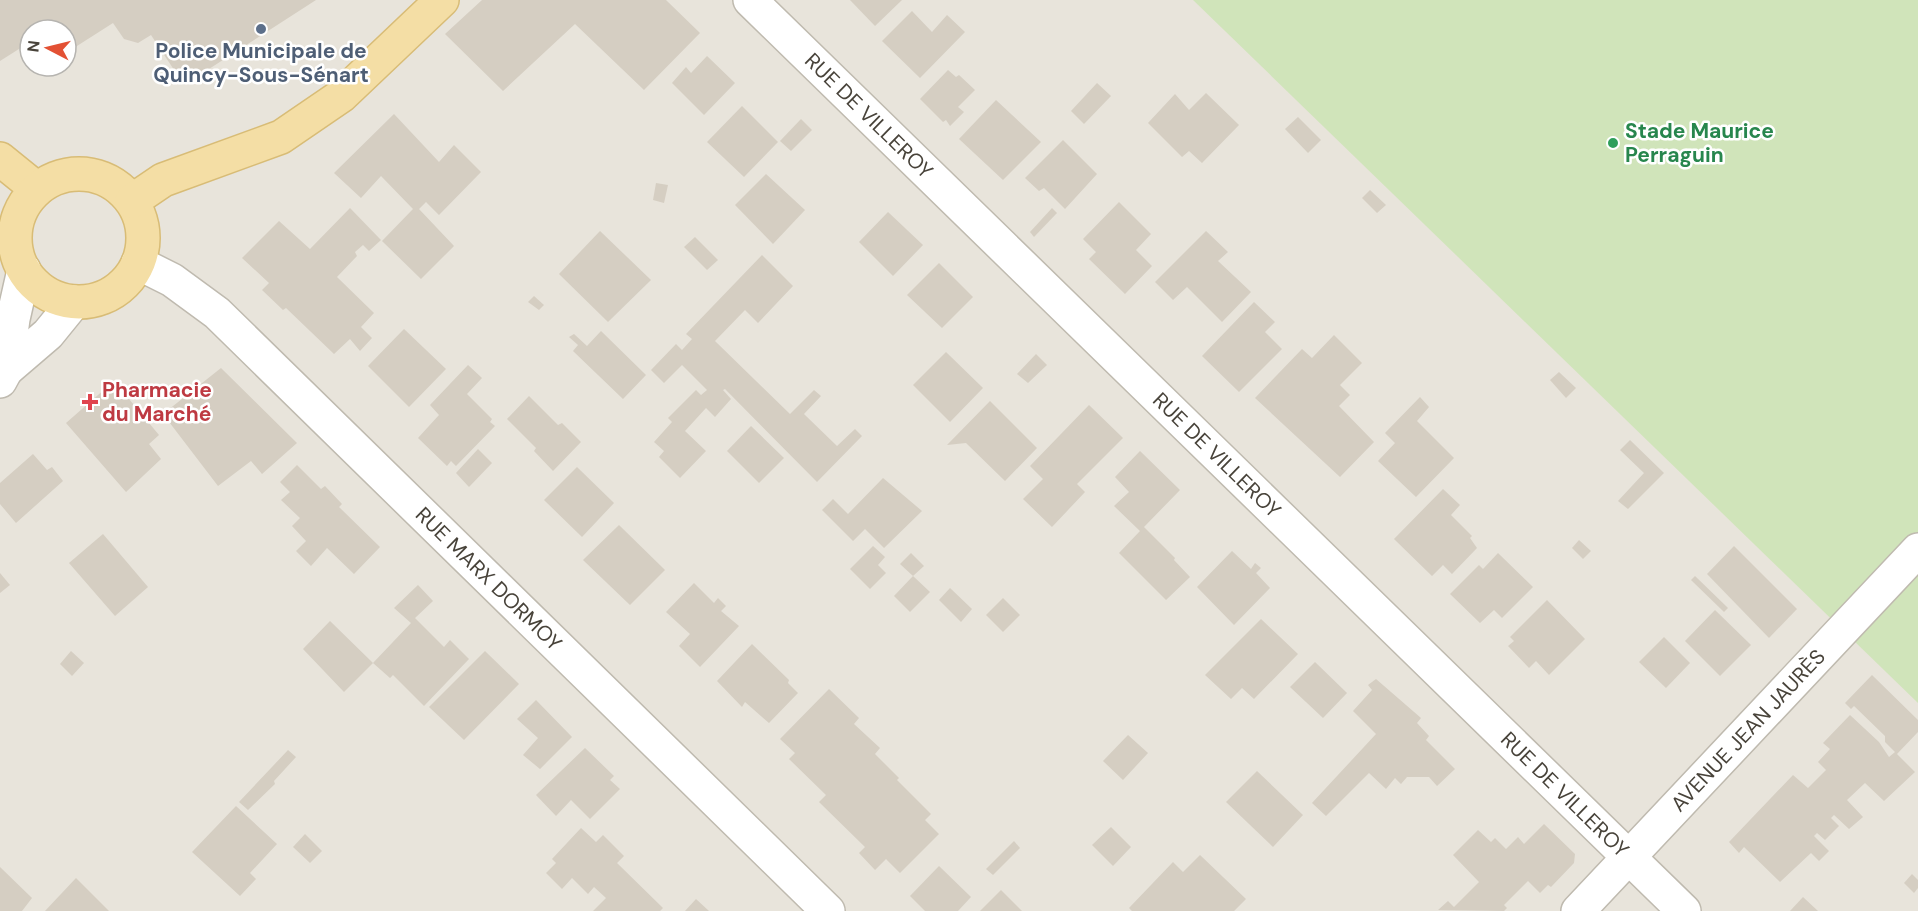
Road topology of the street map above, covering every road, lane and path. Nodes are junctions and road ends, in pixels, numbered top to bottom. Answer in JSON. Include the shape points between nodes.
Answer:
{"nodes":[{"id":1,"x":442,"y":0,"type":"edge"},
{"id":2,"x":750,"y":0,"type":"edge"},
{"id":3,"x":0,"y":159,"type":"edge"},
{"id":4,"x":37,"y":189,"type":"junction"},
{"id":5,"x":132,"y":201,"type":"junction"},
{"id":6,"x":138,"y":263,"type":"junction"},
{"id":7,"x":24,"y":270,"type":"junction"},
{"id":8,"x":74,"y":302,"type":"junction"},
{"id":9,"x":3,"y":376,"type":"edge"},
{"id":10,"x":1918,"y":550,"type":"edge"},
{"id":11,"x":1629,"y":857,"type":"junction"},
{"id":12,"x":828,"y":911,"type":"edge"},
{"id":13,"x":1578,"y":911,"type":"edge"},
{"id":14,"x":1684,"y":911,"type":"edge"}],
"edges":[{"from":1,"to":5,"type":"main road","via":[[341,96],[281,137],[164,180]]},
{"from":2,"to":11,"type":"street","name":"RUE DE VILLEROY"},
{"from":3,"to":4,"type":"main road"},
{"from":4,"to":5,"type":"main road","via":[[56,178],[87,174],[117,186]]},
{"from":4,"to":7,"type":"main road","via":[[24,206],[16,227],[16,249]]},
{"from":5,"to":6,"type":"main road","via":[[141,220],[144,242]]},
{"from":6,"to":8,"type":"main road","via":[[128,280],[112,293]]},
{"from":6,"to":12,"type":"street","name":"RUE MARX DORMOY","via":[[172,280],[217,313]]},
{"from":7,"to":8,"type":"main road","via":[[54,297]]},
{"from":7,"to":9,"type":"street"},
{"from":8,"to":9,"type":"street","via":[[48,334]]},
{"from":10,"to":11,"type":"street","name":"AVENUE JEAN JAURÈS"},
{"from":11,"to":13,"type":"street","name":"AVENUE JEAN JAURÈS"},
{"from":11,"to":14,"type":"street","name":"RUE DE VILLEROY"}]}
